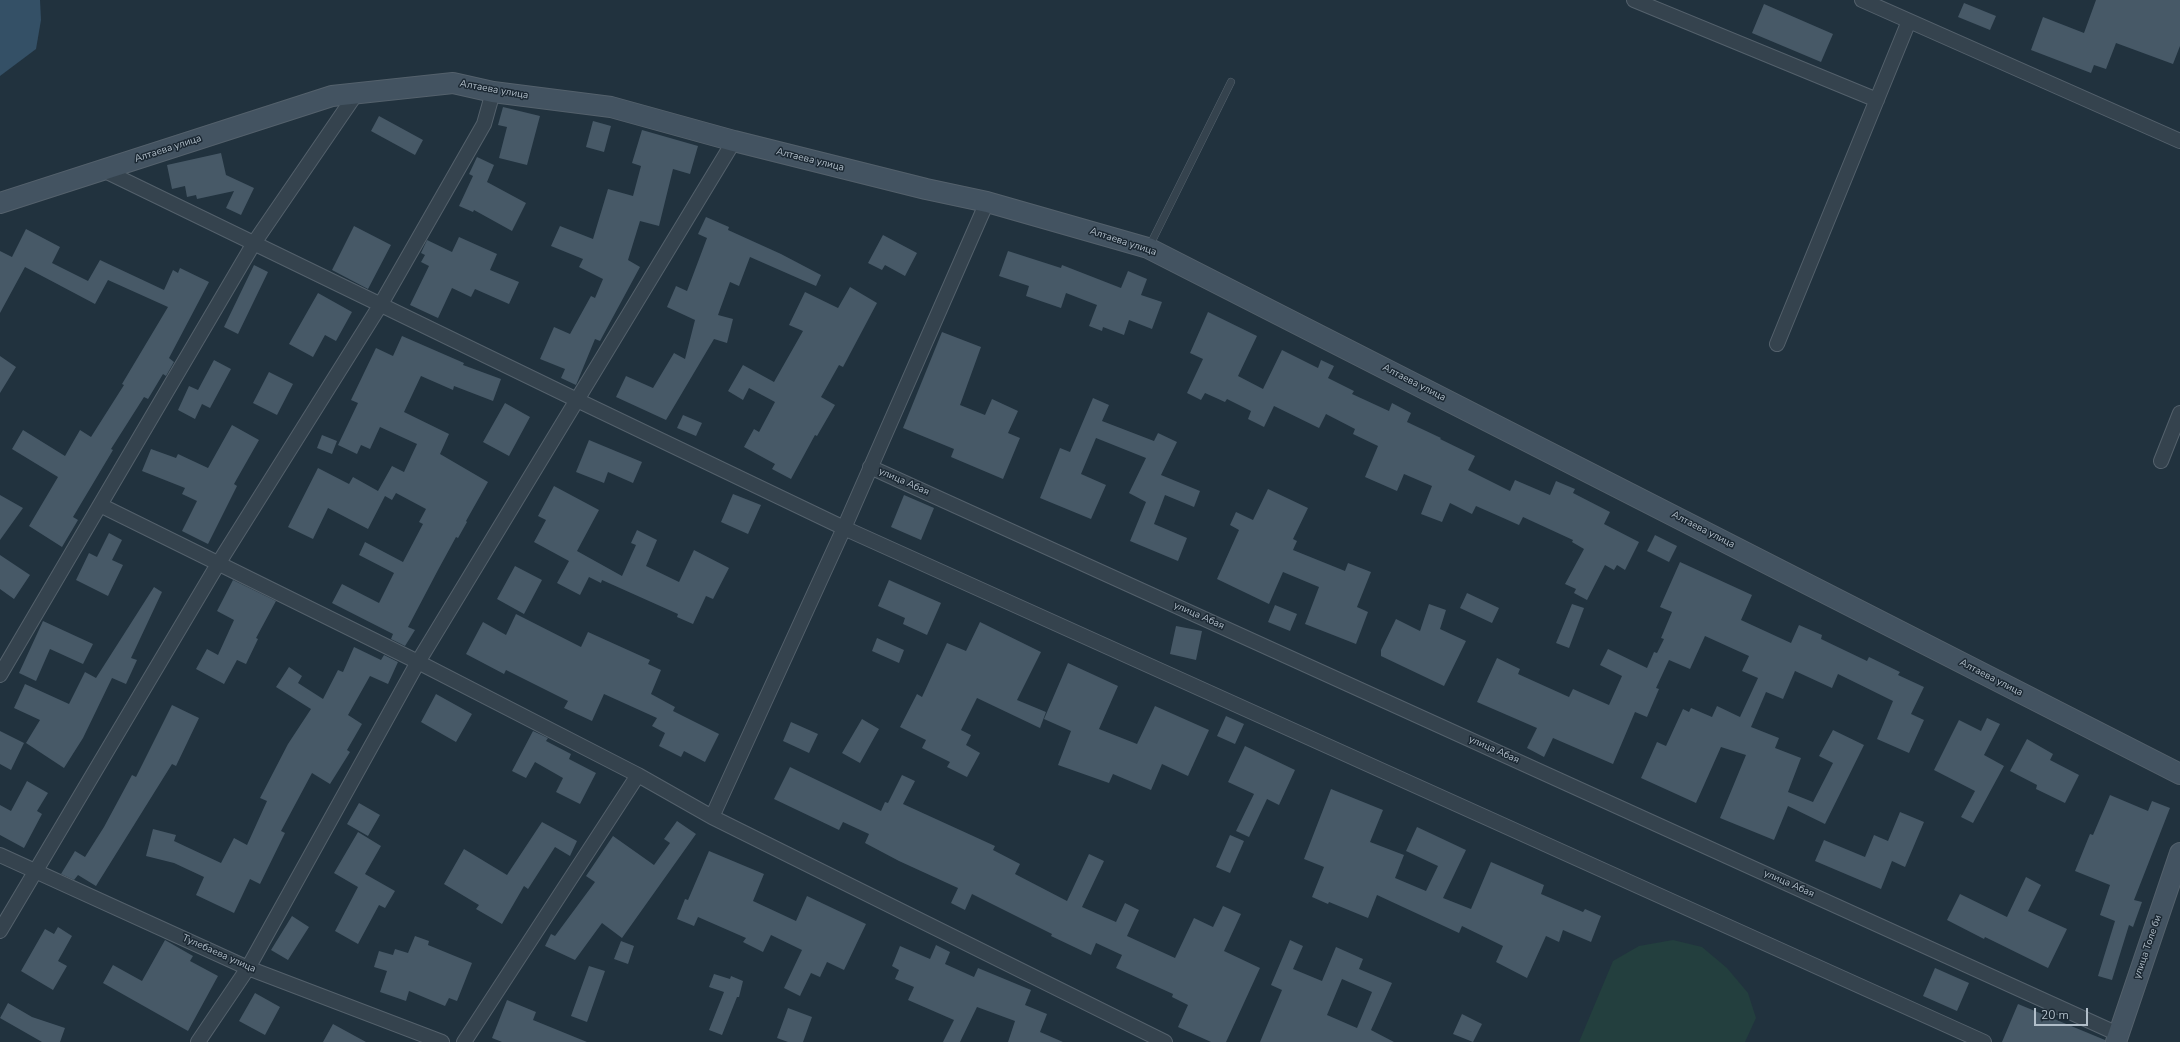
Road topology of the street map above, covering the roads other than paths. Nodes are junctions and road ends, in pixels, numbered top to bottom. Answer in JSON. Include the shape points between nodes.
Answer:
{"nodes":[{"id":1,"x":1634,"y":0,"type":"edge"},
{"id":2,"x":1862,"y":0,"type":"edge"},
{"id":3,"x":1909,"y":21,"type":"junction"},
{"id":4,"x":1231,"y":82,"type":"dead end"},
{"id":5,"x":493,"y":92,"type":"junction"},
{"id":6,"x":356,"y":94,"type":"junction"},
{"id":7,"x":1877,"y":100,"type":"junction"},
{"id":8,"x":2180,"y":140,"type":"edge"},
{"id":9,"x":734,"y":141,"type":"junction"},
{"id":10,"x":103,"y":170,"type":"junction"},
{"id":11,"x":987,"y":202,"type":"junction"},
{"id":12,"x":0,"y":203,"type":"edge"},
{"id":13,"x":254,"y":243,"type":"junction"},
{"id":14,"x":1148,"y":248,"type":"junction"},
{"id":15,"x":381,"y":304,"type":"junction"},
{"id":16,"x":1777,"y":344,"type":"dead end"},
{"id":17,"x":577,"y":400,"type":"junction"},
{"id":18,"x":2180,"y":413,"type":"edge"},
{"id":19,"x":2162,"y":461,"type":"dead end"},
{"id":20,"x":870,"y":467,"type":"junction"},
{"id":21,"x":100,"y":505,"type":"junction"},
{"id":22,"x":844,"y":528,"type":"junction"},
{"id":23,"x":218,"y":564,"type":"junction"},
{"id":24,"x":418,"y":662,"type":"junction"},
{"id":25,"x":0,"y":675,"type":"edge"},
{"id":26,"x":2180,"y":774,"type":"edge"},
{"id":27,"x":638,"y":775,"type":"junction"},
{"id":28,"x":712,"y":817,"type":"junction"},
{"id":29,"x":2180,"y":853,"type":"edge"},
{"id":30,"x":0,"y":855,"type":"edge"},
{"id":31,"x":37,"y":871,"type":"junction"},
{"id":32,"x":0,"y":931,"type":"edge"},
{"id":33,"x":248,"y":968,"type":"junction"},
{"id":34,"x":2117,"y":1038,"type":"edge"},
{"id":35,"x":438,"y":1041,"type":"edge"},
{"id":36,"x":198,"y":1042,"type":"edge"},
{"id":37,"x":464,"y":1042,"type":"edge"},
{"id":38,"x":1165,"y":1042,"type":"edge"},
{"id":39,"x":1984,"y":1042,"type":"edge"}],
"edges":[{"from":1,"to":7,"type":"street"},
{"from":2,"to":3,"type":"street"},
{"from":3,"to":7,"type":"street"},
{"from":3,"to":8,"type":"street"},
{"from":4,"to":14,"type":"lane"},
{"from":5,"to":6,"type":"main road","name":"Алтаева улица","via":[[453,83]]},
{"from":5,"to":9,"type":"main road","name":"Алтаева улица","via":[[611,107]]},
{"from":5,"to":15,"type":"street","via":[[484,124]]},
{"from":6,"to":10,"type":"main road","name":"Алтаева улица","via":[[332,96]]},
{"from":6,"to":13,"type":"street"},
{"from":7,"to":16,"type":"street"},
{"from":9,"to":11,"type":"main road","name":"Алтаева улица"},
{"from":9,"to":17,"type":"street"},
{"from":10,"to":12,"type":"main road","name":"Алтаева улица"},
{"from":10,"to":13,"type":"street"},
{"from":11,"to":14,"type":"main road","name":"Алтаева улица"},
{"from":11,"to":20,"type":"street"},
{"from":13,"to":15,"type":"street"},
{"from":13,"to":21,"type":"street"},
{"from":14,"to":26,"type":"main road","name":"Алтаева улица"},
{"from":15,"to":17,"type":"street"},
{"from":15,"to":23,"type":"street"},
{"from":17,"to":22,"type":"street"},
{"from":17,"to":24,"type":"street"},
{"from":18,"to":19,"type":"street"},
{"from":20,"to":22,"type":"street"},
{"from":20,"to":34,"type":"street","name":"улица Абая"},
{"from":21,"to":23,"type":"street"},
{"from":21,"to":25,"type":"street"},
{"from":22,"to":28,"type":"street"},
{"from":22,"to":39,"type":"street"},
{"from":23,"to":24,"type":"street"},
{"from":23,"to":31,"type":"street"},
{"from":24,"to":27,"type":"street"},
{"from":24,"to":33,"type":"street"},
{"from":27,"to":28,"type":"street"},
{"from":27,"to":37,"type":"street"},
{"from":28,"to":38,"type":"street"},
{"from":29,"to":34,"type":"main road","name":"улица Толе би"},
{"from":30,"to":31,"type":"street","name":"Тулебаева улица"},
{"from":31,"to":32,"type":"street"},
{"from":31,"to":33,"type":"street","name":"Тулебаева улица"},
{"from":33,"to":35,"type":"street","name":"Тулебаева улица"},
{"from":33,"to":36,"type":"street"}]}
